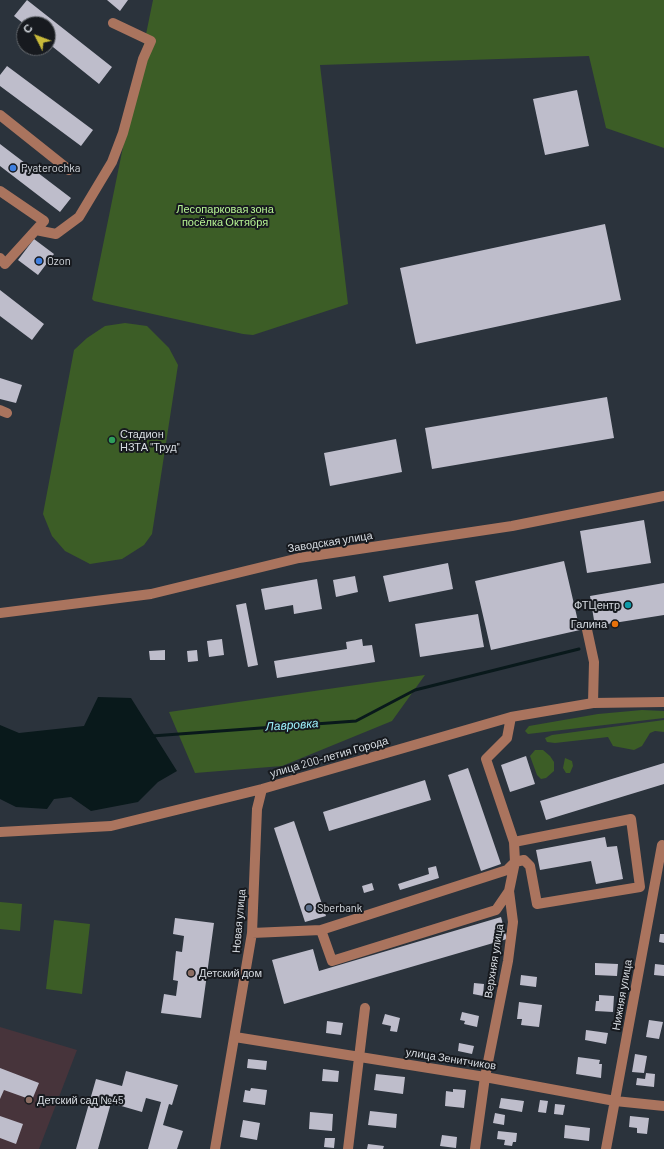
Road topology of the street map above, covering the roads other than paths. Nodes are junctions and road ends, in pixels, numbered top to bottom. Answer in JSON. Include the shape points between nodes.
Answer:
{"nodes":[{"id":1,"x":113,"y":23,"type":"dead end"},
{"id":2,"x":0,"y":115,"type":"edge"},
{"id":3,"x":69,"y":170,"type":"dead end"},
{"id":4,"x":0,"y":191,"type":"edge"},
{"id":5,"x":36,"y":230,"type":"junction"},
{"id":6,"x":0,"y":258,"type":"edge"},
{"id":7,"x":664,"y":496,"type":"edge"},
{"id":8,"x":0,"y":613,"type":"edge"},
{"id":9,"x":586,"y":625,"type":"dead end"},
{"id":10,"x":664,"y":702,"type":"edge"},
{"id":11,"x":593,"y":703,"type":"junction"},
{"id":12,"x":511,"y":717,"type":"junction"},
{"id":13,"x":262,"y":789,"type":"junction"},
{"id":14,"x":0,"y":832,"type":"edge"},
{"id":15,"x":514,"y":842,"type":"junction"},
{"id":16,"x":662,"y":845,"type":"dead end"},
{"id":17,"x":515,"y":862,"type":"junction"},
{"id":18,"x":509,"y":891,"type":"junction"},
{"id":19,"x":321,"y":930,"type":"junction"},
{"id":20,"x":252,"y":933,"type":"junction"},
{"id":21,"x":365,"y":1008,"type":"dead end"},
{"id":22,"x":235,"y":1037,"type":"junction"},
{"id":23,"x":360,"y":1057,"type":"junction"},
{"id":24,"x":485,"y":1077,"type":"junction"},
{"id":25,"x":615,"y":1101,"type":"junction"},
{"id":26,"x":664,"y":1106,"type":"edge"},
{"id":27,"x":215,"y":1149,"type":"edge"},
{"id":28,"x":348,"y":1149,"type":"edge"},
{"id":29,"x":475,"y":1149,"type":"edge"},
{"id":30,"x":606,"y":1149,"type":"edge"}],
"edges":[{"from":1,"to":5,"type":"street","via":[[151,41],[143,59],[123,133],[112,162],[79,216],[56,234]]},
{"from":2,"to":3,"type":"street"},
{"from":4,"to":5,"type":"street","via":[[44,222]]},
{"from":5,"to":6,"type":"street","via":[[5,264]]},
{"from":7,"to":8,"type":"street","name":"Заводская улица","via":[[512,526],[299,558],[151,594]]},
{"from":9,"to":11,"type":"street","via":[[594,662]]},
{"from":10,"to":11,"type":"street","name":"улица 200-летия Города"},
{"from":11,"to":12,"type":"street","name":"улица 200-летия Города"},
{"from":12,"to":13,"type":"street","name":"улица 200-летия Города"},
{"from":12,"to":15,"type":"street","name":"Верхняя улица","via":[[507,738],[486,759]]},
{"from":13,"to":14,"type":"street","name":"улица 200-летия Города","via":[[111,826]]},
{"from":13,"to":20,"type":"street","name":"Новая улица","via":[[257,810]]},
{"from":15,"to":17,"type":"street","name":"Верхняя улица"},
{"from":15,"to":17,"type":"street","via":[[631,819],[640,887],[537,904],[530,866],[524,860]]},
{"from":16,"to":25,"type":"street","name":"Нижняя улица"},
{"from":17,"to":18,"type":"street","name":"Верхняя улица"},
{"from":17,"to":19,"type":"street","via":[[507,870]]},
{"from":18,"to":19,"type":"street","via":[[496,910],[332,961]]},
{"from":18,"to":24,"type":"street","name":"Верхняя улица","via":[[513,922],[508,961]]},
{"from":19,"to":20,"type":"street"},
{"from":20,"to":22,"type":"street","name":"Новая улица"},
{"from":21,"to":23,"type":"street"},
{"from":22,"to":23,"type":"street","name":"улица Зенитчиков"},
{"from":22,"to":27,"type":"street","name":"Новая улица"},
{"from":23,"to":24,"type":"street","name":"улица Зенитчиков"},
{"from":23,"to":28,"type":"street"},
{"from":24,"to":25,"type":"street","name":"улица Зенитчиков"},
{"from":24,"to":29,"type":"street","name":"Верхняя улица"},
{"from":25,"to":26,"type":"street","name":"улица Зенитчиков"},
{"from":25,"to":30,"type":"street","name":"Нижняя улица"}]}
